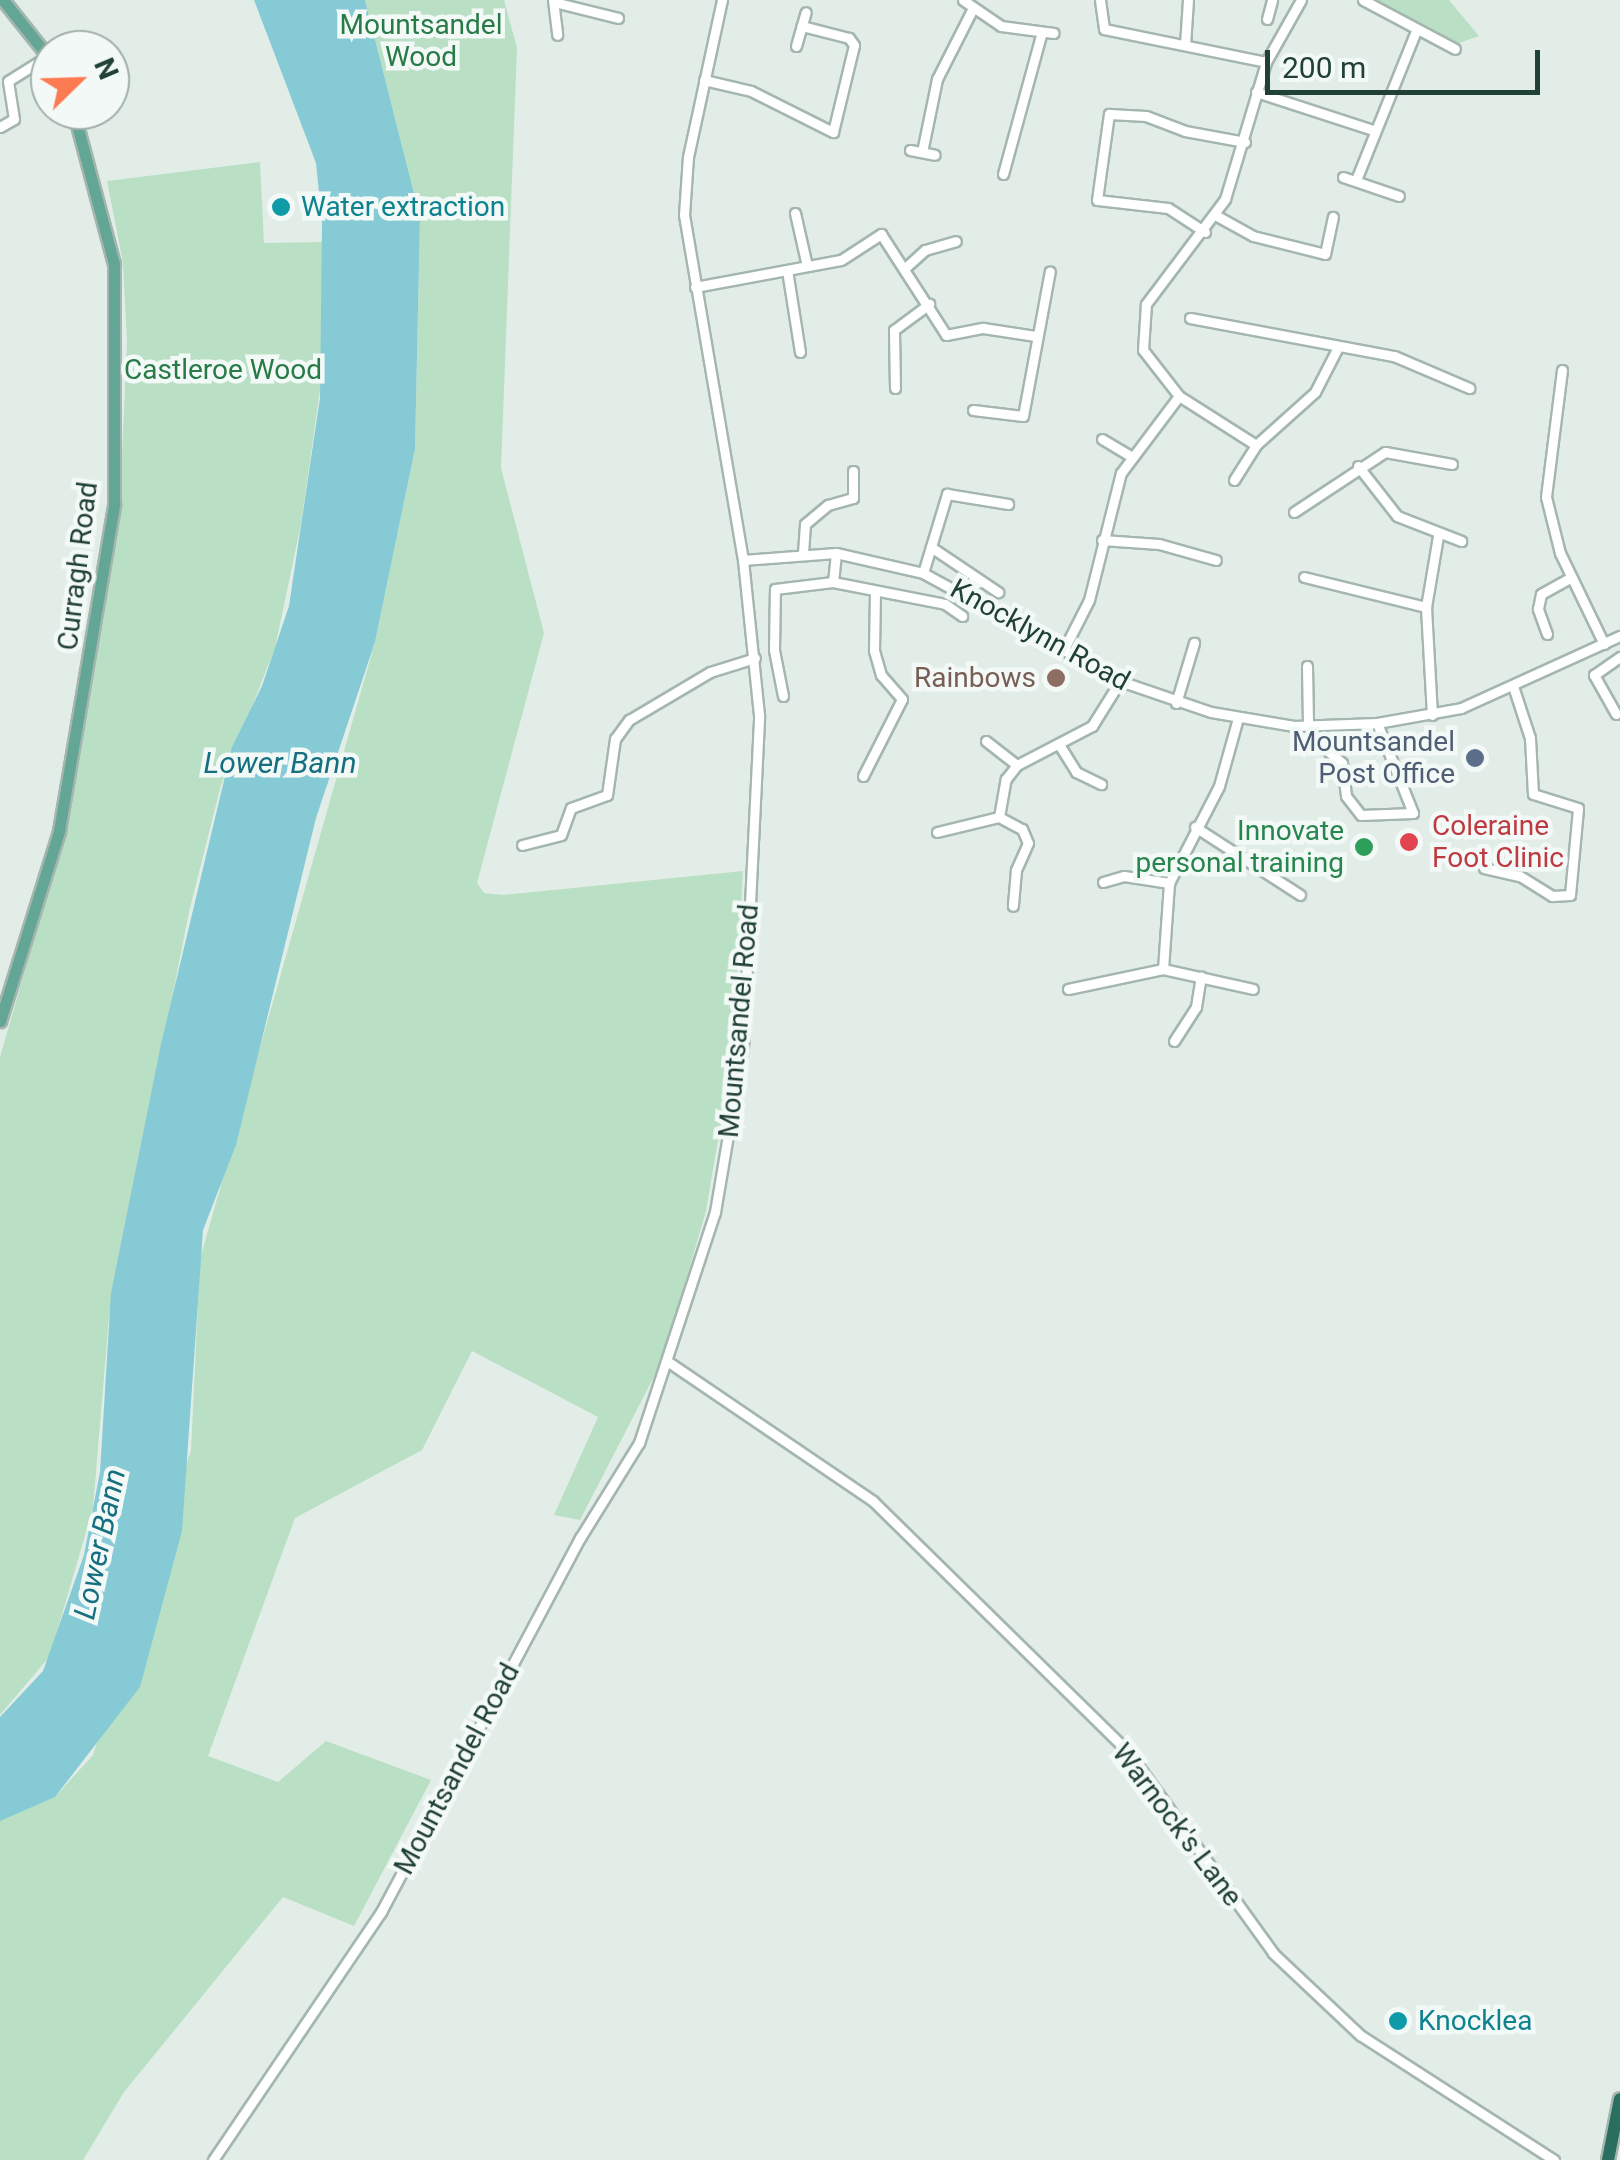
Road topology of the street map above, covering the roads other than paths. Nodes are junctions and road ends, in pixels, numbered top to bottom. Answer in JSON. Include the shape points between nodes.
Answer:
{"nodes":[{"id":1,"x":4,"y":0,"type":"edge"},
{"id":2,"x":722,"y":0,"type":"edge"},
{"id":3,"x":963,"y":0,"type":"edge"},
{"id":4,"x":1100,"y":0,"type":"edge"},
{"id":5,"x":1188,"y":0,"type":"edge"},
{"id":6,"x":1272,"y":0,"type":"edge"},
{"id":7,"x":1363,"y":0,"type":"edge"},
{"id":8,"x":554,"y":1,"type":"edge"},
{"id":9,"x":1296,"y":2,"type":"edge"},
{"id":10,"x":973,"y":8,"type":"junction"},
{"id":11,"x":806,"y":12,"type":"dead end"},
{"id":12,"x":618,"y":18,"type":"dead end"},
{"id":13,"x":1267,"y":19,"type":"dead end"},
{"id":14,"x":802,"y":26,"type":"junction"},
{"id":15,"x":1416,"y":31,"type":"junction"},
{"id":16,"x":30,"y":33,"type":"edge"},
{"id":17,"x":1054,"y":33,"type":"dead end"},
{"id":18,"x":1041,"y":34,"type":"junction"},
{"id":19,"x":557,"y":36,"type":"dead end"},
{"id":20,"x":1185,"y":45,"type":"junction"},
{"id":21,"x":796,"y":46,"type":"dead end"},
{"id":22,"x":1456,"y":49,"type":"dead end"},
{"id":23,"x":1266,"y":62,"type":"junction"},
{"id":24,"x":30,"y":68,"type":"edge"},
{"id":25,"x":704,"y":80,"type":"junction"},
{"id":26,"x":1256,"y":92,"type":"junction"},
{"id":27,"x":0,"y":128,"type":"edge"},
{"id":28,"x":78,"y":130,"type":"edge"},
{"id":29,"x":1372,"y":130,"type":"junction"},
{"id":30,"x":1246,"y":142,"type":"junction"},
{"id":31,"x":910,"y":150,"type":"dead end"},
{"id":32,"x":922,"y":152,"type":"junction"},
{"id":33,"x":934,"y":155,"type":"dead end"},
{"id":34,"x":1003,"y":174,"type":"dead end"},
{"id":35,"x":1343,"y":176,"type":"dead end"},
{"id":36,"x":1356,"y":180,"type":"junction"},
{"id":37,"x":1399,"y":196,"type":"dead end"},
{"id":38,"x":796,"y":214,"type":"dead end"},
{"id":39,"x":1216,"y":216,"type":"junction"},
{"id":40,"x":1333,"y":217,"type":"dead end"},
{"id":41,"x":1205,"y":232,"type":"junction"},
{"id":42,"x":956,"y":240,"type":"dead end"},
{"id":43,"x":806,"y":266,"type":"junction"},
{"id":44,"x":904,"y":268,"type":"junction"},
{"id":45,"x":787,"y":270,"type":"junction"},
{"id":46,"x":1050,"y":271,"type":"dead end"},
{"id":47,"x":695,"y":287,"type":"junction"},
{"id":48,"x":929,"y":304,"type":"junction"},
{"id":49,"x":1190,"y":318,"type":"dead end"},
{"id":50,"x":1035,"y":336,"type":"junction"},
{"id":51,"x":1337,"y":349,"type":"junction"},
{"id":52,"x":800,"y":352,"type":"dead end"},
{"id":53,"x":1562,"y":370,"type":"dead end"},
{"id":54,"x":894,"y":388,"type":"dead end"},
{"id":55,"x":1469,"y":388,"type":"dead end"},
{"id":56,"x":1180,"y":396,"type":"junction"},
{"id":57,"x":973,"y":410,"type":"dead end"},
{"id":58,"x":1102,"y":439,"type":"dead end"},
{"id":59,"x":1256,"y":445,"type":"junction"},
{"id":60,"x":1129,"y":456,"type":"junction"},
{"id":61,"x":1452,"y":464,"type":"dead end"},
{"id":62,"x":1358,"y":466,"type":"junction"},
{"id":63,"x":853,"y":471,"type":"dead end"},
{"id":64,"x":1234,"y":480,"type":"dead end"},
{"id":65,"x":1008,"y":504,"type":"dead end"},
{"id":66,"x":1294,"y":512,"type":"dead end"},
{"id":67,"x":1438,"y":536,"type":"junction"},
{"id":68,"x":1102,"y":540,"type":"junction"},
{"id":69,"x":1462,"y":541,"type":"dead end"},
{"id":70,"x":931,"y":547,"type":"junction"},
{"id":71,"x":804,"y":553,"type":"junction"},
{"id":72,"x":836,"y":553,"type":"junction"},
{"id":73,"x":743,"y":560,"type":"junction"},
{"id":74,"x":1216,"y":560,"type":"dead end"},
{"id":75,"x":923,"y":573,"type":"junction"},
{"id":76,"x":1304,"y":577,"type":"dead end"},
{"id":77,"x":1572,"y":577,"type":"junction"},
{"id":78,"x":833,"y":582,"type":"junction"},
{"id":79,"x":998,"y":592,"type":"dead end"},
{"id":80,"x":874,"y":594,"type":"junction"},
{"id":81,"x":1426,"y":607,"type":"junction"},
{"id":82,"x":962,"y":616,"type":"dead end"},
{"id":83,"x":1548,"y":634,"type":"dead end"},
{"id":84,"x":1620,"y":636,"type":"edge"},
{"id":85,"x":1194,"y":643,"type":"dead end"},
{"id":86,"x":1604,"y":644,"type":"junction"},
{"id":87,"x":1064,"y":652,"type":"junction"},
{"id":88,"x":1620,"y":657,"type":"edge"},
{"id":89,"x":754,"y":658,"type":"junction"},
{"id":90,"x":1307,"y":666,"type":"dead end"},
{"id":91,"x":1120,"y":682,"type":"junction"},
{"id":92,"x":1514,"y":689,"type":"junction"},
{"id":93,"x":783,"y":696,"type":"dead end"},
{"id":94,"x":1176,"y":703,"type":"junction"},
{"id":95,"x":1616,"y":714,"type":"dead end"},
{"id":96,"x":1432,"y":715,"type":"junction"},
{"id":97,"x":1238,"y":718,"type":"junction"},
{"id":98,"x":1376,"y":723,"type":"junction"},
{"id":99,"x":1308,"y":726,"type":"junction"},
{"id":100,"x":986,"y":741,"type":"dead end"},
{"id":101,"x":1060,"y":746,"type":"junction"},
{"id":102,"x":1328,"y":752,"type":"dead end"},
{"id":103,"x":1017,"y":765,"type":"junction"},
{"id":104,"x":863,"y":776,"type":"dead end"},
{"id":105,"x":1101,"y":784,"type":"dead end"},
{"id":106,"x":999,"y":817,"type":"junction"},
{"id":107,"x":1195,"y":827,"type":"junction"},
{"id":108,"x":937,"y":832,"type":"dead end"},
{"id":109,"x":522,"y":845,"type":"dead end"},
{"id":110,"x":1484,"y":868,"type":"dead end"},
{"id":111,"x":1103,"y":882,"type":"dead end"},
{"id":112,"x":1169,"y":883,"type":"junction"},
{"id":113,"x":1300,"y":895,"type":"dead end"},
{"id":114,"x":1013,"y":906,"type":"dead end"},
{"id":115,"x":1163,"y":969,"type":"junction"},
{"id":116,"x":1201,"y":976,"type":"junction"},
{"id":117,"x":1253,"y":989,"type":"dead end"},
{"id":118,"x":1068,"y":990,"type":"dead end"},
{"id":119,"x":0,"y":1021,"type":"edge"},
{"id":120,"x":1174,"y":1040,"type":"dead end"},
{"id":121,"x":670,"y":1364,"type":"junction"},
{"id":122,"x":1620,"y":2099,"type":"edge"},
{"id":123,"x":213,"y":2160,"type":"edge"},
{"id":124,"x":1554,"y":2160,"type":"edge"},
{"id":125,"x":1608,"y":2160,"type":"edge"}],
"edges":[{"from":1,"to":16,"type":"main road"},
{"from":2,"to":25,"type":"street","name":"Mountsandel Road"},
{"from":3,"to":10,"type":"street"},
{"from":4,"to":20,"type":"street","via":[[1104,29]]},
{"from":5,"to":20,"type":"street"},
{"from":6,"to":13,"type":"street"},
{"from":7,"to":15,"type":"street"},
{"from":8,"to":12,"type":"street"},
{"from":8,"to":19,"type":"street"},
{"from":9,"to":23,"type":"street"},
{"from":10,"to":18,"type":"street","via":[[1002,26]]},
{"from":10,"to":32,"type":"street","via":[[937,79]]},
{"from":11,"to":14,"type":"street"},
{"from":14,"to":21,"type":"street"},
{"from":14,"to":25,"type":"street","via":[[854,45],[834,132],[752,91]]},
{"from":15,"to":22,"type":"street"},
{"from":15,"to":29,"type":"street"},
{"from":17,"to":18,"type":"street"},
{"from":18,"to":34,"type":"street"},
{"from":20,"to":23,"type":"street"},
{"from":23,"to":26,"type":"street"},
{"from":24,"to":27,"type":"street","via":[[8,81],[14,119]]},
{"from":25,"to":47,"type":"street","name":"Mountsandel Road","via":[[683,199]]},
{"from":26,"to":29,"type":"street"},
{"from":26,"to":30,"type":"street"},
{"from":28,"to":119,"type":"main road","name":"Curragh Road","via":[[114,264],[114,505],[58,831]]},
{"from":29,"to":36,"type":"street"},
{"from":30,"to":39,"type":"street"},
{"from":30,"to":41,"type":"street","via":[[1118,110],[1109,114],[1096,200],[1168,208]]},
{"from":31,"to":32,"type":"street"},
{"from":32,"to":33,"type":"street"},
{"from":35,"to":36,"type":"street"},
{"from":36,"to":37,"type":"street"},
{"from":38,"to":43,"type":"street"},
{"from":39,"to":40,"type":"street","via":[[1253,236],[1325,254]]},
{"from":39,"to":41,"type":"street"},
{"from":41,"to":56,"type":"street","via":[[1154,292],[1141,319],[1144,350]]},
{"from":42,"to":44,"type":"street","via":[[925,250]]},
{"from":43,"to":44,"type":"street","via":[[841,260],[881,234]]},
{"from":43,"to":45,"type":"street"},
{"from":44,"to":48,"type":"street"},
{"from":45,"to":47,"type":"street"},
{"from":45,"to":52,"type":"street"},
{"from":46,"to":50,"type":"street"},
{"from":47,"to":73,"type":"street","name":"Mountsandel Road"},
{"from":48,"to":50,"type":"street","via":[[953,338],[983,328]]},
{"from":48,"to":54,"type":"street","via":[[894,330]]},
{"from":49,"to":51,"type":"street"},
{"from":50,"to":57,"type":"street","via":[[1024,416]]},
{"from":51,"to":55,"type":"street","via":[[1394,356]]},
{"from":51,"to":59,"type":"street","via":[[1315,392]]},
{"from":53,"to":77,"type":"street","via":[[1545,480],[1556,540]]},
{"from":56,"to":59,"type":"street"},
{"from":56,"to":60,"type":"street"},
{"from":58,"to":60,"type":"street"},
{"from":59,"to":64,"type":"street"},
{"from":60,"to":68,"type":"street"},
{"from":61,"to":62,"type":"street","via":[[1394,450]]},
{"from":62,"to":66,"type":"street"},
{"from":62,"to":67,"type":"street","via":[[1397,516]]},
{"from":63,"to":71,"type":"street","via":[[853,498],[828,505],[805,524]]},
{"from":65,"to":70,"type":"street","via":[[948,494]]},
{"from":67,"to":69,"type":"street"},
{"from":67,"to":81,"type":"street"},
{"from":68,"to":74,"type":"street","via":[[1159,544]]},
{"from":68,"to":87,"type":"street","via":[[1089,600]]},
{"from":70,"to":75,"type":"street"},
{"from":70,"to":79,"type":"street"},
{"from":71,"to":72,"type":"street","name":"Knocklynn Road"},
{"from":71,"to":73,"type":"street","name":"Knocklynn Road"},
{"from":72,"to":75,"type":"street","name":"Knocklynn Road"},
{"from":72,"to":78,"type":"street"},
{"from":73,"to":89,"type":"street","name":"Mountsandel Road"},
{"from":75,"to":87,"type":"street","name":"Knocklynn Road"},
{"from":76,"to":81,"type":"street"},
{"from":77,"to":83,"type":"street","via":[[1541,594],[1538,609]]},
{"from":77,"to":86,"type":"street"},
{"from":78,"to":80,"type":"street"},
{"from":78,"to":93,"type":"street","via":[[775,589],[774,650]]},
{"from":80,"to":82,"type":"street","via":[[944,604]]},
{"from":80,"to":104,"type":"street","via":[[874,650],[881,675],[902,700]]},
{"from":81,"to":96,"type":"street"},
{"from":84,"to":86,"type":"street","name":"Knocklynn Road"},
{"from":85,"to":94,"type":"street"},
{"from":86,"to":92,"type":"street","name":"Knocklynn Road"},
{"from":87,"to":91,"type":"street","name":"Knocklynn Road"},
{"from":88,"to":95,"type":"street","via":[[1594,675]]},
{"from":89,"to":109,"type":"street","via":[[710,672],[629,720],[615,739],[607,795],[571,808],[560,835]]},
{"from":89,"to":121,"type":"street","name":"Mountsandel Road","via":[[759,716],[742,1047],[715,1212]]},
{"from":90,"to":99,"type":"street"},
{"from":91,"to":94,"type":"street","name":"Knocklynn Road"},
{"from":91,"to":101,"type":"street","via":[[1101,718]]},
{"from":92,"to":96,"type":"street","name":"Knocklynn Road"},
{"from":92,"to":110,"type":"street","via":[[1530,738],[1533,794],[1578,805],[1570,895],[1552,896],[1520,876]]},
{"from":94,"to":97,"type":"street","name":"Knocklynn Road"},
{"from":96,"to":98,"type":"street","name":"Knocklynn Road"},
{"from":97,"to":99,"type":"street","name":"Knocklynn Road"},
{"from":97,"to":107,"type":"street","via":[[1219,786]]},
{"from":98,"to":99,"type":"street","name":"Knocklynn Road"},
{"from":98,"to":102,"type":"street","via":[[1413,813],[1362,815],[1346,796],[1342,763]]},
{"from":100,"to":103,"type":"street"},
{"from":101,"to":103,"type":"street"},
{"from":101,"to":105,"type":"street","via":[[1076,772]]},
{"from":103,"to":106,"type":"street","via":[[1006,779]]},
{"from":106,"to":108,"type":"street"},
{"from":106,"to":114,"type":"street","via":[[1022,830],[1028,843],[1016,870]]},
{"from":107,"to":112,"type":"street"},
{"from":107,"to":113,"type":"street"},
{"from":111,"to":112,"type":"street","via":[[1124,876]]},
{"from":112,"to":115,"type":"street"},
{"from":115,"to":116,"type":"street"},
{"from":115,"to":118,"type":"street"},
{"from":116,"to":117,"type":"street"},
{"from":116,"to":120,"type":"street","via":[[1196,1007]]},
{"from":121,"to":123,"type":"street","name":"Mountsandel Road","via":[[639,1442],[580,1538],[381,1912]]},
{"from":121,"to":124,"type":"street","name":"Warnock's Lane","via":[[873,1501],[1129,1754],[1273,1953],[1360,2035]]},
{"from":122,"to":125,"type":"highway"}]}
